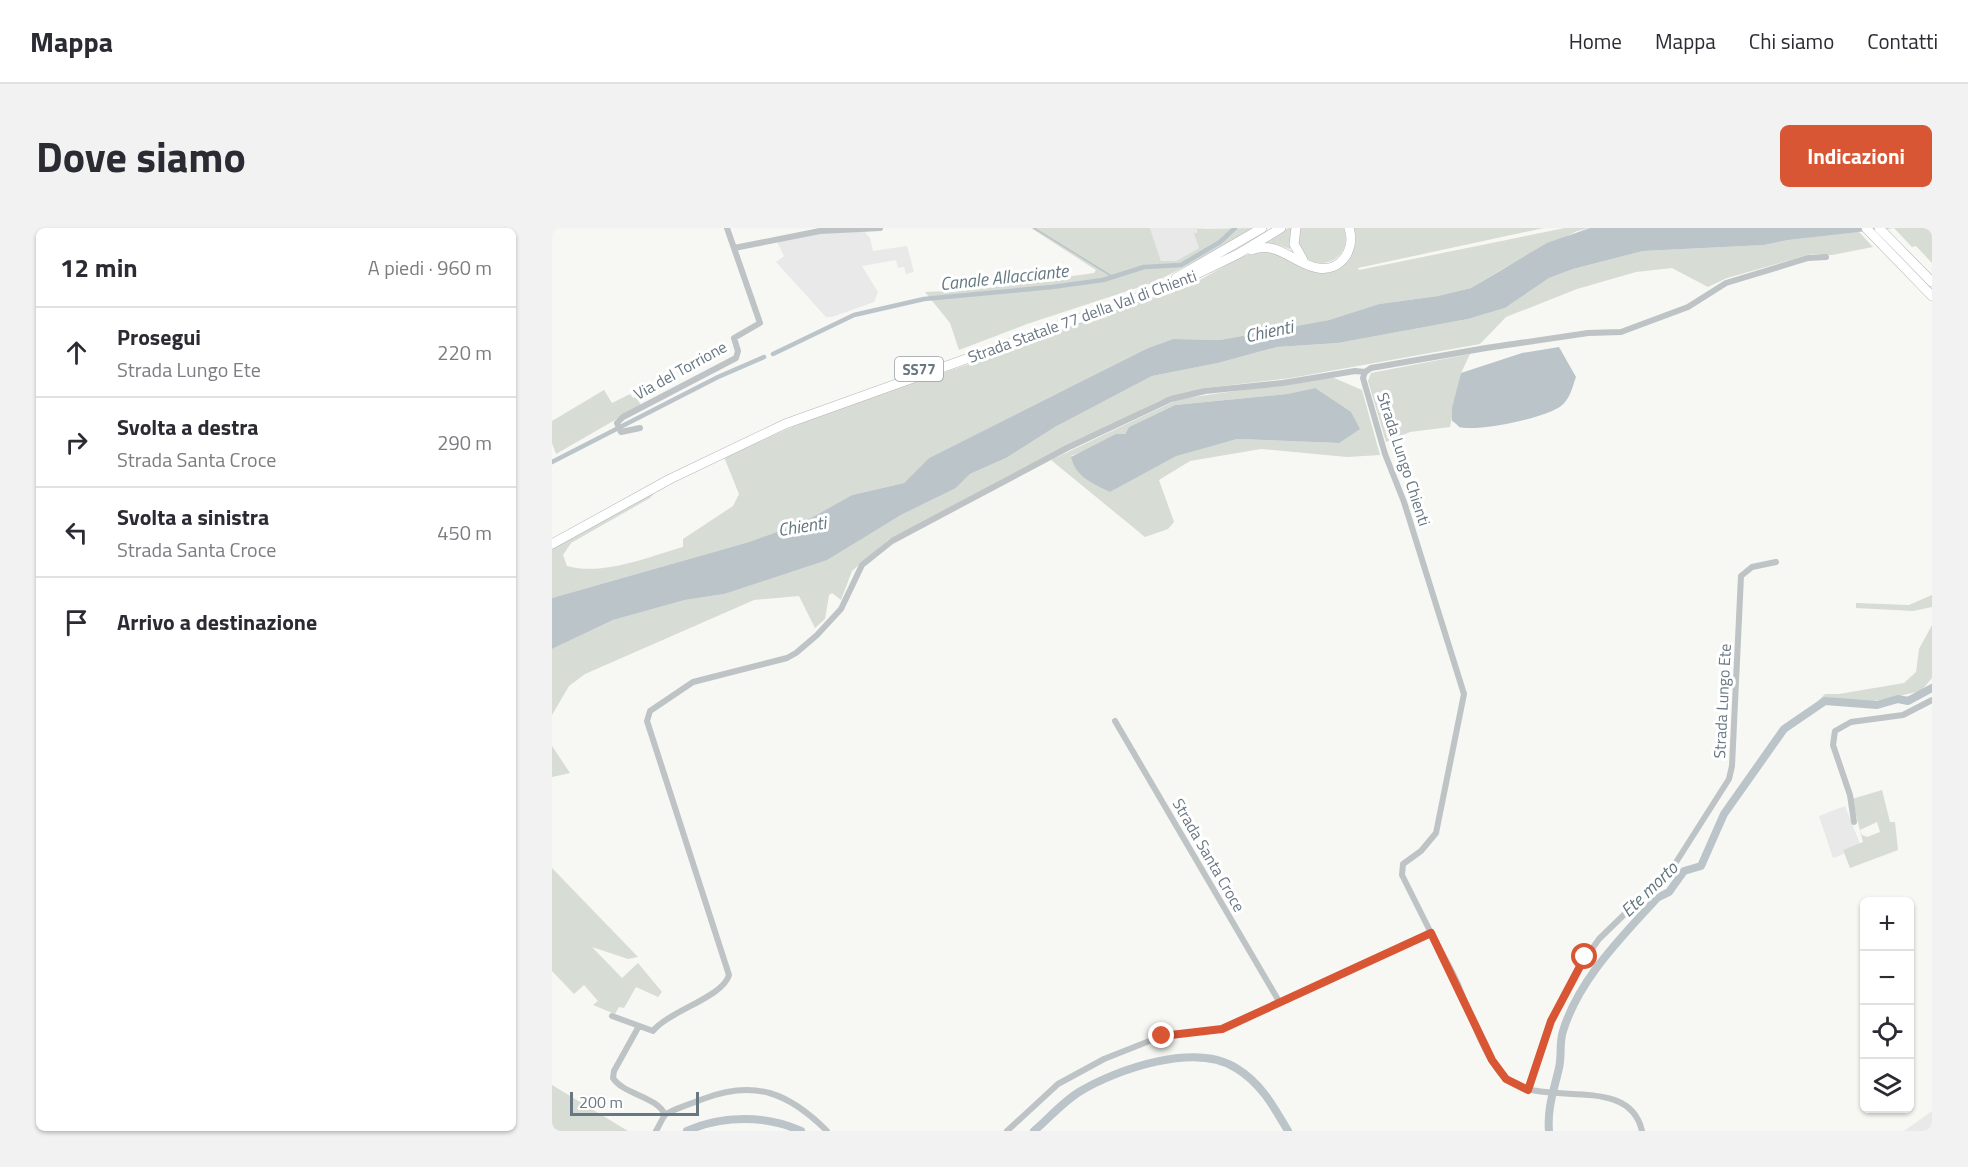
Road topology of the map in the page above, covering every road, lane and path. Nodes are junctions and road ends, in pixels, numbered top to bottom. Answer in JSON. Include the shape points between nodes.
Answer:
{"nodes":[{"id":1,"x":727,"y":228,"type":"edge"},
{"id":2,"x":879,"y":228,"type":"edge"},
{"id":3,"x":1262,"y":228,"type":"edge"},
{"id":4,"x":1270,"y":228,"type":"edge"},
{"id":5,"x":1281,"y":228,"type":"edge"},
{"id":6,"x":1296,"y":228,"type":"edge"},
{"id":7,"x":1349,"y":228,"type":"edge"},
{"id":8,"x":1866,"y":228,"type":"edge"},
{"id":9,"x":1879,"y":228,"type":"edge"},
{"id":10,"x":734,"y":248,"type":"junction"},
{"id":11,"x":1826,"y":257,"type":"dead end"},
{"id":12,"x":1305,"y":262,"type":"junction"},
{"id":13,"x":1177,"y":280,"type":"junction"},
{"id":14,"x":1932,"y":282,"type":"edge"},
{"id":15,"x":1932,"y":296,"type":"edge"},
{"id":16,"x":1365,"y":372,"type":"junction"},
{"id":17,"x":640,"y":428,"type":"dead end"},
{"id":18,"x":665,"y":479,"type":"junction"},
{"id":19,"x":552,"y":538,"type":"edge"},
{"id":20,"x":552,"y":544,"type":"edge"},
{"id":21,"x":1776,"y":562,"type":"dead end"},
{"id":22,"x":1932,"y":700,"type":"edge"},
{"id":23,"x":1115,"y":722,"type":"dead end"},
{"id":24,"x":1854,"y":822,"type":"dead end"},
{"id":25,"x":1431,"y":933,"type":"junction"},
{"id":26,"x":1280,"y":1003,"type":"junction"},
{"id":27,"x":612,"y":1016,"type":"dead end"},
{"id":28,"x":639,"y":1026,"type":"junction"},
{"id":29,"x":1532,"y":1091,"type":"junction"},
{"id":30,"x":665,"y":1115,"type":"junction"},
{"id":31,"x":656,"y":1131,"type":"edge"},
{"id":32,"x":827,"y":1131,"type":"edge"},
{"id":33,"x":1007,"y":1131,"type":"edge"},
{"id":34,"x":1641,"y":1131,"type":"edge"}],
"edges":[{"from":1,"to":10,"type":"street","name":"Via del Torrione"},
{"from":2,"to":10,"type":"street","via":[[820,231]]},
{"from":3,"to":13,"type":"highway"},
{"from":4,"to":13,"type":"highway","name":"Strada Statale 77 della Val di Chienti","number":"SS77"},
{"from":5,"to":13,"type":"highway","name":"Strada Statale 77 della Val di Chienti","number":"SS77","via":[[1238,254]]},
{"from":6,"to":12,"type":"highway","via":[[1294,244]]},
{"from":7,"to":12,"type":"highway","via":[[1350,248],[1339,263],[1323,268]]},
{"from":8,"to":15,"type":"highway"},
{"from":9,"to":14,"type":"highway"},
{"from":10,"to":17,"type":"street","name":"Via del Torrione","via":[[760,321],[734,338],[738,356],[617,423],[619,431]]},
{"from":11,"to":16,"type":"street","via":[[1808,258],[1726,283],[1688,307],[1621,332],[1486,348]]},
{"from":12,"to":13,"type":"highway","via":[[1280,249],[1256,248],[1199,276]]},
{"from":13,"to":18,"type":"highway","name":"Strada Statale 77 della Val di Chienti","number":"SS77","via":[[833,406]]},
{"from":16,"to":25,"type":"street","name":"Strada Lungo Chienti","via":[[1385,454],[1404,502],[1464,694],[1436,833],[1402,869]]},
{"from":16,"to":28,"type":"street","via":[[1205,392],[1160,403],[892,541],[862,565],[841,609],[796,653],[702,678],[650,711],[647,721],[729,975],[722,987],[660,1022],[653,1031]]},
{"from":18,"to":19,"type":"highway","name":"Strada Statale 77 della Val di Chienti","number":"SS77"},
{"from":18,"to":20,"type":"highway","name":"Strada Statale 77 della Val di Chienti","number":"SS77"},
{"from":21,"to":29,"type":"street","name":"Strada Lungo Ete","via":[[1752,567],[1742,576],[1729,780],[1673,867],[1599,939],[1579,967],[1548,1028]]},
{"from":22,"to":24,"type":"street","via":[[1903,715],[1851,722],[1835,731],[1833,745],[1850,795]]},
{"from":23,"to":26,"type":"street","name":"Strada Santa Croce"},
{"from":25,"to":26,"type":"street"},
{"from":25,"to":29,"type":"street","via":[[1492,1060],[1506,1079]]},
{"from":26,"to":33,"type":"street","via":[[1222,1029],[1162,1036],[1104,1059],[1058,1084]]},
{"from":27,"to":28,"type":"street"},
{"from":28,"to":30,"type":"street","via":[[613,1078]]},
{"from":29,"to":34,"type":"street","via":[[1617,1100],[1634,1112]]},
{"from":30,"to":31,"type":"street"},
{"from":30,"to":32,"type":"street","via":[[722,1092],[745,1088],[764,1090],[809,1113]]}]}
